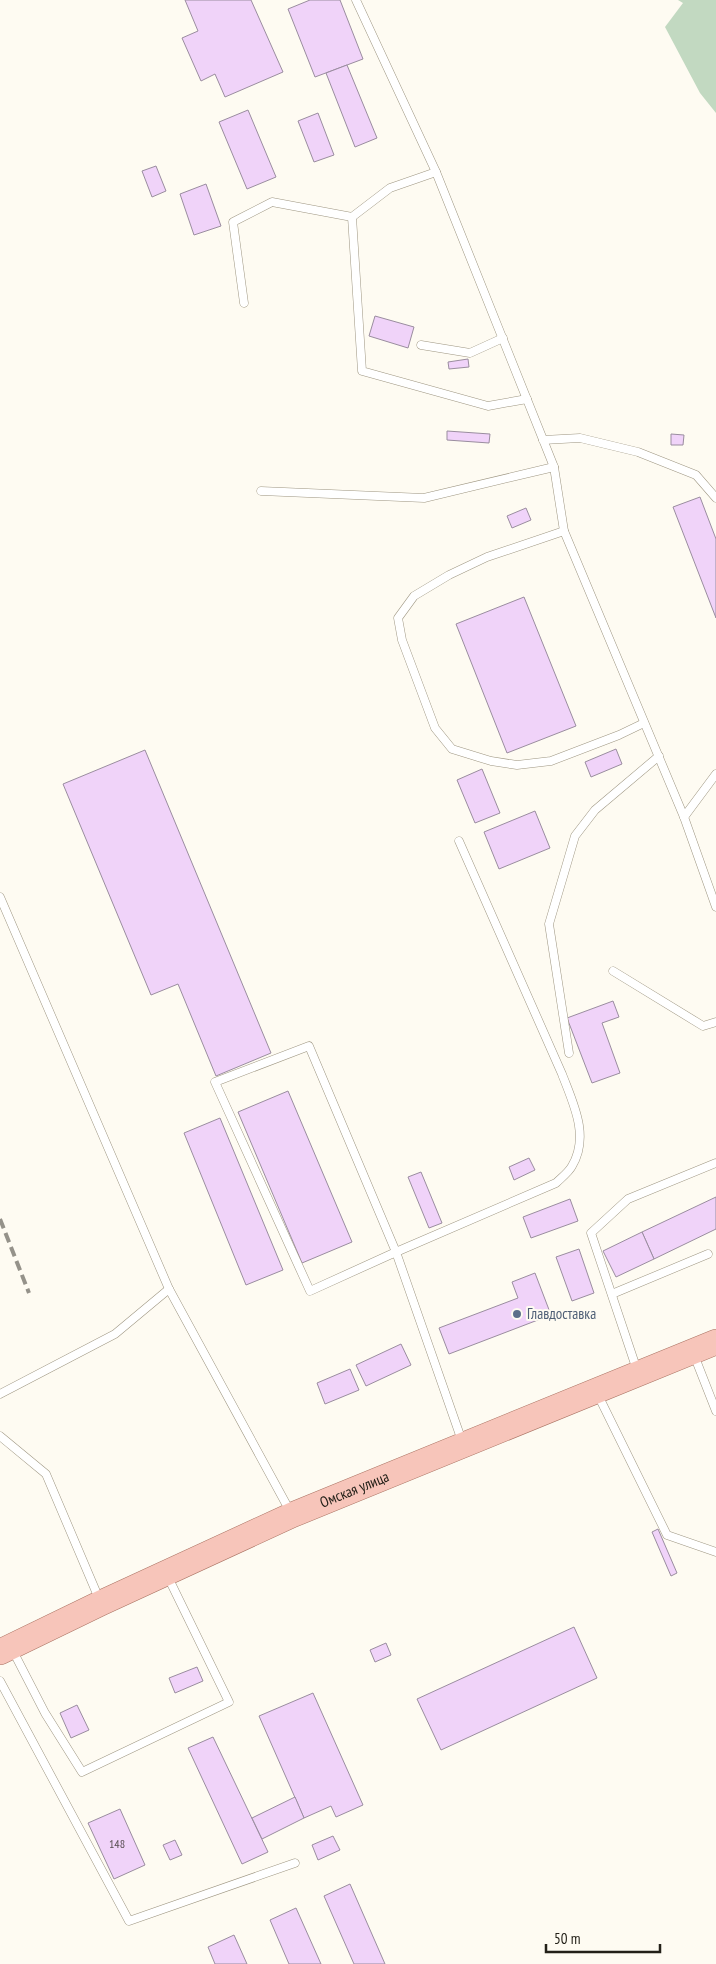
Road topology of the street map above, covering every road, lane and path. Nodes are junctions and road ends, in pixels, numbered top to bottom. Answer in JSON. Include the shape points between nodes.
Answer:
{"nodes":[{"id":1,"x":356,"y":0,"type":"edge"},
{"id":2,"x":436,"y":172,"type":"junction"},
{"id":3,"x":352,"y":217,"type":"junction"},
{"id":4,"x":244,"y":303,"type":"dead end"},
{"id":5,"x":503,"y":338,"type":"junction"},
{"id":6,"x":421,"y":345,"type":"dead end"},
{"id":7,"x":527,"y":399,"type":"junction"},
{"id":8,"x":543,"y":440,"type":"junction"},
{"id":9,"x":554,"y":467,"type":"junction"},
{"id":10,"x":261,"y":491,"type":"dead end"},
{"id":11,"x":716,"y":498,"type":"edge"},
{"id":12,"x":564,"y":531,"type":"junction"},
{"id":13,"x":644,"y":723,"type":"junction"},
{"id":14,"x":659,"y":756,"type":"junction"},
{"id":15,"x":716,"y":774,"type":"edge"},
{"id":16,"x":684,"y":817,"type":"junction"},
{"id":17,"x":459,"y":841,"type":"dead end"},
{"id":18,"x":0,"y":897,"type":"edge"},
{"id":19,"x":716,"y":907,"type":"edge"},
{"id":20,"x":613,"y":971,"type":"dead end"},
{"id":21,"x":716,"y":1022,"type":"edge"},
{"id":22,"x":569,"y":1053,"type":"dead end"},
{"id":23,"x":716,"y":1163,"type":"edge"},
{"id":24,"x":396,"y":1252,"type":"junction"},
{"id":25,"x":708,"y":1254,"type":"dead end"},
{"id":26,"x":170,"y":1290,"type":"junction"},
{"id":27,"x":612,"y":1294,"type":"junction"},
{"id":28,"x":716,"y":1342,"type":"edge"},
{"id":29,"x":693,"y":1352,"type":"junction"},
{"id":30,"x":638,"y":1374,"type":"junction"},
{"id":31,"x":596,"y":1392,"type":"junction"},
{"id":32,"x":0,"y":1394,"type":"edge"},
{"id":33,"x":716,"y":1411,"type":"edge"},
{"id":34,"x":0,"y":1436,"type":"edge"},
{"id":35,"x":464,"y":1445,"type":"junction"},
{"id":36,"x":292,"y":1515,"type":"junction"},
{"id":37,"x":716,"y":1552,"type":"edge"},
{"id":38,"x":166,"y":1574,"type":"junction"},
{"id":39,"x":101,"y":1603,"type":"junction"},
{"id":40,"x":5,"y":1650,"type":"edge"},
{"id":41,"x":0,"y":1681,"type":"edge"},
{"id":42,"x":295,"y":1863,"type":"dead end"}],
"edges":[{"from":1,"to":2,"type":"lane"},
{"from":2,"to":3,"type":"lane","via":[[390,188]]},
{"from":2,"to":5,"type":"lane"},
{"from":3,"to":4,"type":"lane","via":[[272,202],[233,222]]},
{"from":3,"to":7,"type":"lane","via":[[362,371],[488,406]]},
{"from":5,"to":6,"type":"lane","via":[[470,353]]},
{"from":5,"to":7,"type":"lane"},
{"from":7,"to":8,"type":"lane"},
{"from":8,"to":9,"type":"lane"},
{"from":8,"to":11,"type":"lane","via":[[580,438],[638,452],[696,475]]},
{"from":9,"to":10,"type":"lane","via":[[424,498]]},
{"from":9,"to":12,"type":"lane"},
{"from":12,"to":13,"type":"lane"},
{"from":12,"to":13,"type":"lane","via":[[487,557],[449,575],[414,596],[398,618],[402,640],[435,728],[452,749],[517,765],[551,761]]},
{"from":13,"to":14,"type":"lane"},
{"from":14,"to":16,"type":"lane"},
{"from":14,"to":22,"type":"lane","via":[[595,810],[575,836],[549,924]]},
{"from":15,"to":16,"type":"lane"},
{"from":16,"to":19,"type":"lane"},
{"from":17,"to":24,"type":"lane","via":[[562,1074],[576,1110],[579,1147],[572,1166],[556,1184]]},
{"from":18,"to":26,"type":"lane"},
{"from":20,"to":21,"type":"lane","via":[[703,1026]]},
{"from":23,"to":27,"type":"lane","via":[[628,1199],[591,1233]]},
{"from":24,"to":24,"type":"lane","via":[[309,1046],[215,1082],[310,1291]]},
{"from":24,"to":35,"type":"lane"},
{"from":25,"to":27,"type":"lane"},
{"from":26,"to":32,"type":"lane","via":[[114,1334]]},
{"from":26,"to":36,"type":"lane"},
{"from":27,"to":30,"type":"lane"},
{"from":28,"to":29,"type":"main road","name":"Омская улица"},
{"from":29,"to":30,"type":"main road","name":"Омская улица"},
{"from":29,"to":33,"type":"lane"},
{"from":30,"to":31,"type":"main road","name":"Омская улица"},
{"from":31,"to":35,"type":"main road","name":"Омская улица"},
{"from":31,"to":37,"type":"lane","via":[[666,1535]]},
{"from":34,"to":39,"type":"lane","via":[[46,1474]]},
{"from":35,"to":36,"type":"main road","name":"Омская улица"},
{"from":36,"to":38,"type":"main road","name":"Омская улица"},
{"from":38,"to":39,"type":"main road","name":"Омская улица"},
{"from":38,"to":40,"type":"lane","via":[[229,1702],[82,1772]]},
{"from":39,"to":40,"type":"main road","name":"Омская улица"},
{"from":41,"to":42,"type":"lane","via":[[129,1921]]}]}
